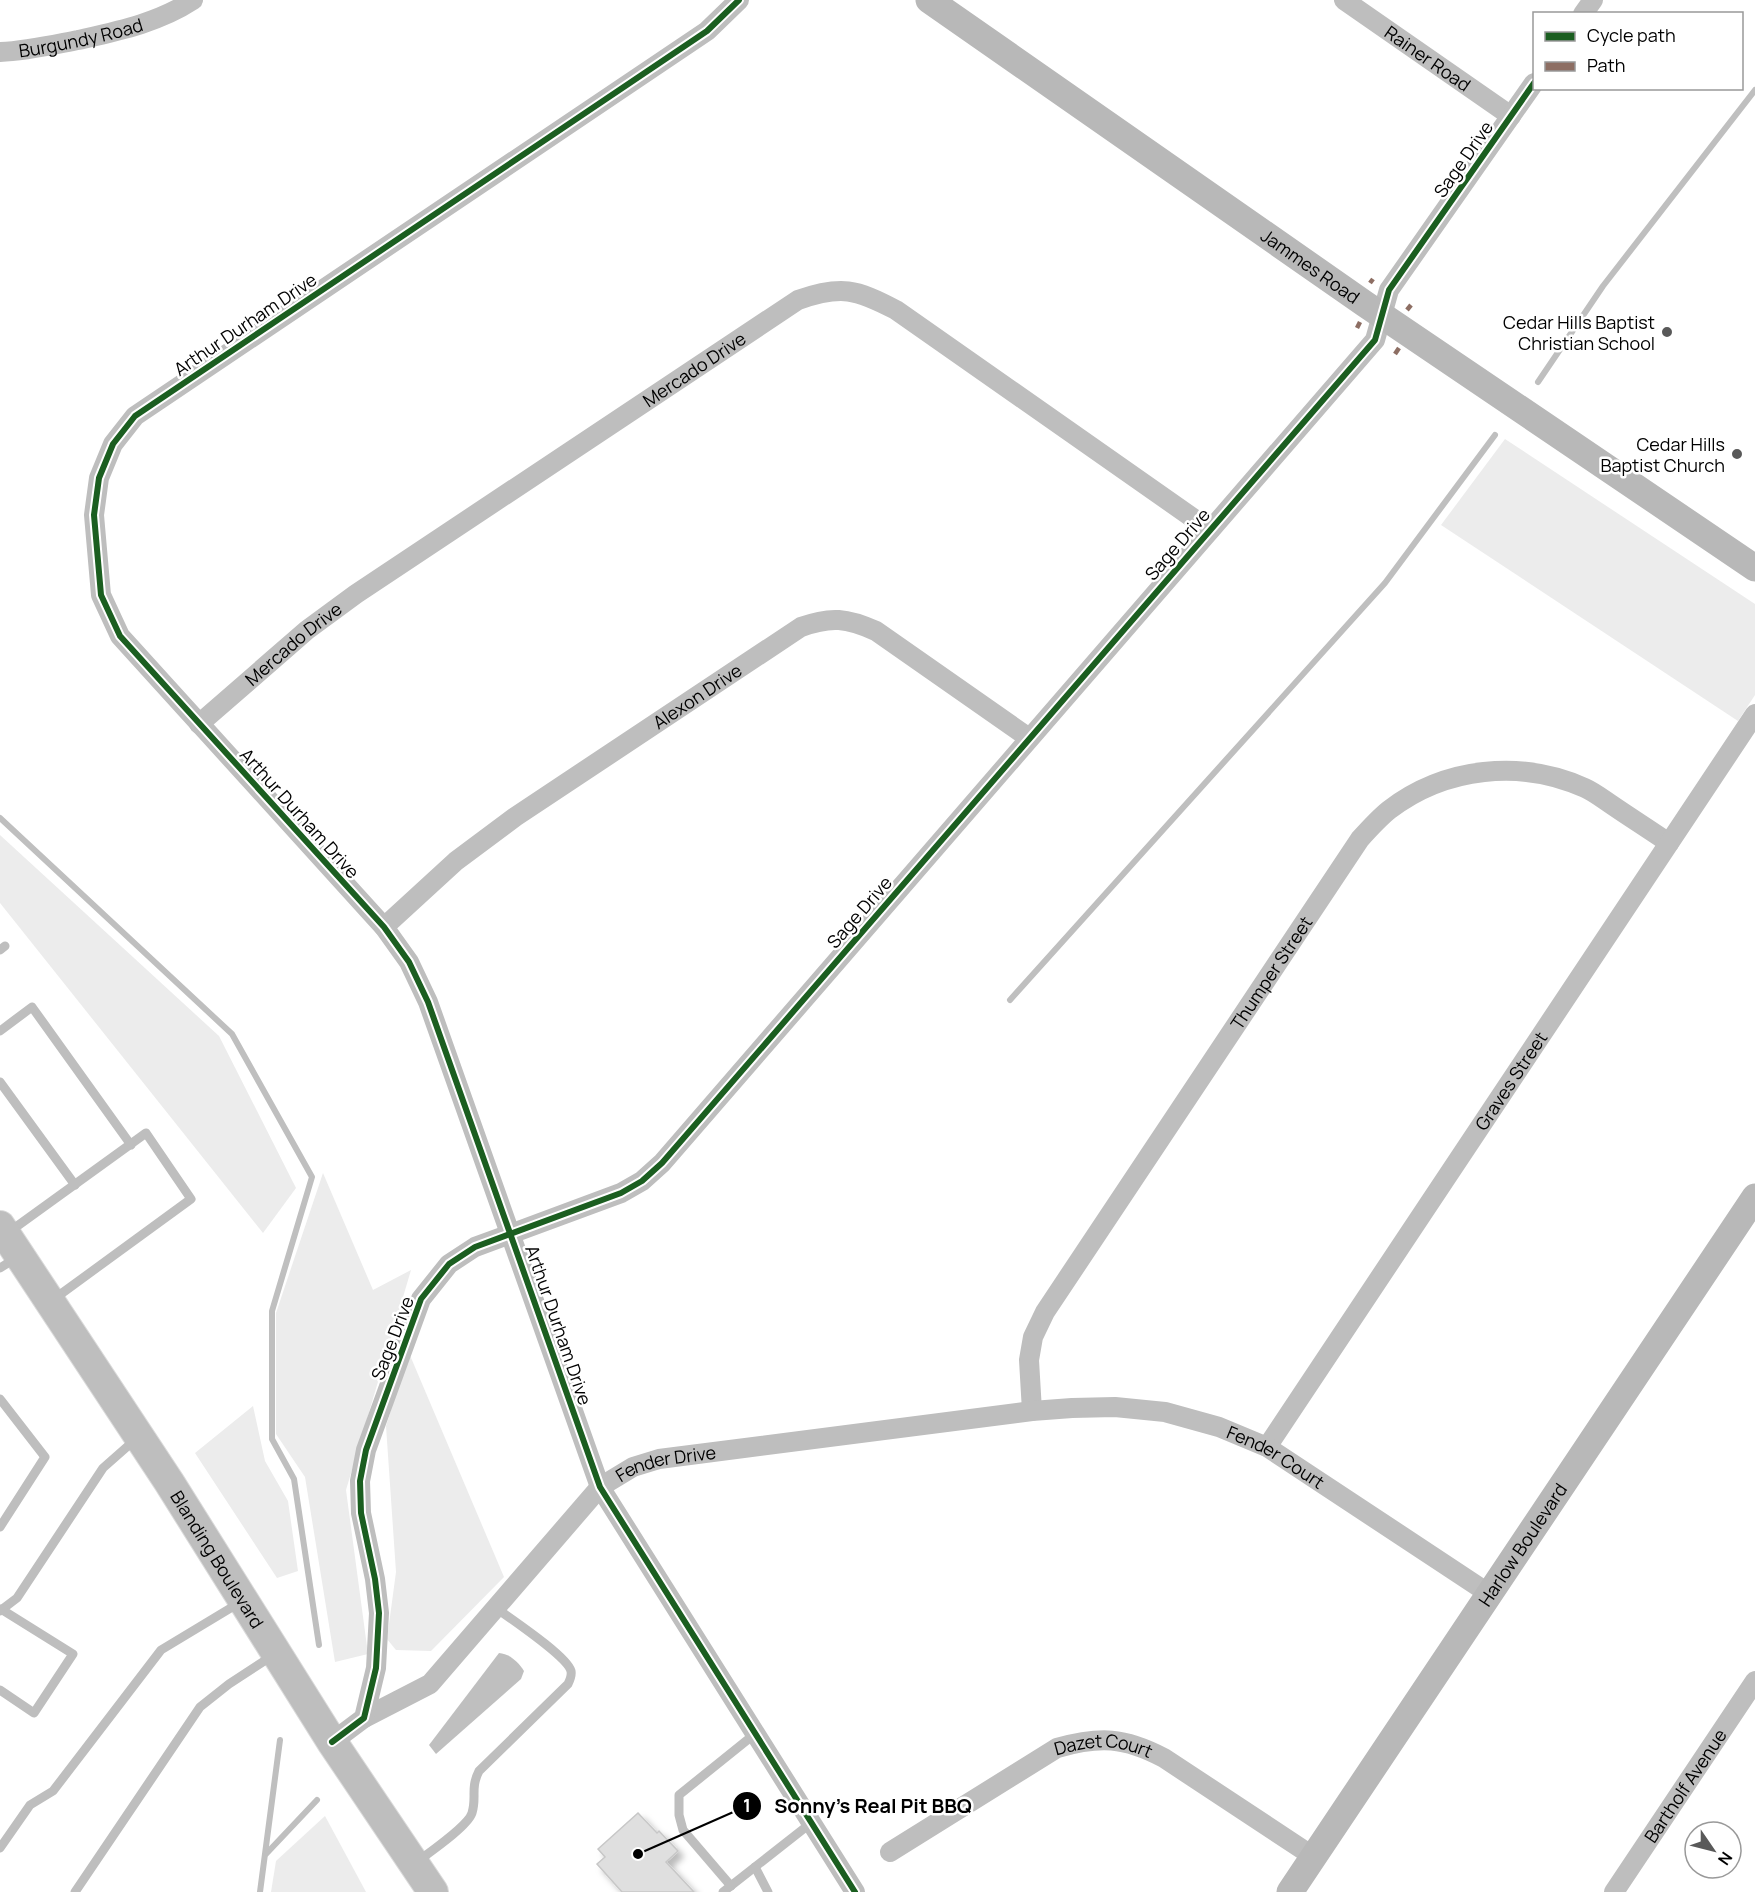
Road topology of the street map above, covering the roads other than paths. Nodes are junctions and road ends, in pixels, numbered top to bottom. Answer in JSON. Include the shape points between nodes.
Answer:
{"nodes":[{"id":1,"x":739,"y":0,"type":"edge"},
{"id":2,"x":928,"y":0,"type":"edge"},
{"id":3,"x":1344,"y":0,"type":"edge"},
{"id":4,"x":182,"y":3,"type":"edge"},
{"id":5,"x":0,"y":52,"type":"edge"},
{"id":6,"x":1533,"y":84,"type":"edge"},
{"id":7,"x":1511,"y":116,"type":"junction"},
{"id":8,"x":1382,"y":316,"type":"junction"},
{"id":9,"x":1210,"y":530,"type":"junction"},
{"id":10,"x":1755,"y":568,"type":"edge"},
{"id":11,"x":1755,"y":714,"type":"edge"},
{"id":12,"x":199,"y":724,"type":"junction"},
{"id":13,"x":1029,"y":738,"type":"junction"},
{"id":14,"x":1669,"y":843,"type":"junction"},
{"id":15,"x":384,"y":927,"type":"junction"},
{"id":16,"x":0,"y":1031,"type":"edge"},
{"id":17,"x":0,"y":1082,"type":"edge"},
{"id":18,"x":130,"y":1144,"type":"junction"},
{"id":19,"x":75,"y":1185,"type":"junction"},
{"id":20,"x":1755,"y":1197,"type":"edge"},
{"id":21,"x":511,"y":1233,"type":"junction"},
{"id":22,"x":6,"y":1246,"type":"edge"},
{"id":23,"x":50,"y":1302,"type":"junction"},
{"id":24,"x":0,"y":1399,"type":"edge"},
{"id":25,"x":1032,"y":1411,"type":"junction"},
{"id":26,"x":139,"y":1437,"type":"junction"},
{"id":27,"x":1268,"y":1448,"type":"junction"},
{"id":28,"x":600,"y":1487,"type":"junction"},
{"id":29,"x":0,"y":1527,"type":"edge"},
{"id":30,"x":1491,"y":1595,"type":"junction"},
{"id":31,"x":244,"y":1600,"type":"junction"},
{"id":32,"x":496,"y":1608,"type":"junction"},
{"id":33,"x":1,"y":1610,"type":"edge"},
{"id":34,"x":277,"y":1653,"type":"junction"},
{"id":35,"x":1755,"y":1681,"type":"edge"},
{"id":36,"x":0,"y":1690,"type":"edge"},
{"id":37,"x":364,"y":1718,"type":"junction"},
{"id":38,"x":756,"y":1733,"type":"junction"},
{"id":39,"x":332,"y":1742,"type":"junction"},
{"id":40,"x":811,"y":1823,"type":"junction"},
{"id":41,"x":0,"y":1848,"type":"edge"},
{"id":42,"x":890,"y":1852,"type":"dead end"},
{"id":43,"x":1314,"y":1857,"type":"junction"},
{"id":44,"x":414,"y":1864,"type":"junction"},
{"id":45,"x":755,"y":1867,"type":"junction"},
{"id":46,"x":727,"y":1889,"type":"edge"},
{"id":47,"x":75,"y":1892,"type":"edge"},
{"id":48,"x":433,"y":1892,"type":"edge"},
{"id":49,"x":768,"y":1892,"type":"edge"},
{"id":50,"x":855,"y":1892,"type":"edge"},
{"id":51,"x":1290,"y":1892,"type":"edge"},
{"id":52,"x":1614,"y":1892,"type":"edge"}],
"edges":[{"from":1,"to":12,"type":"street","name":"Arthur Durham Drive","via":[[707,31],[135,416],[113,444],[99,478],[94,515],[101,595],[120,636]]},
{"from":2,"to":8,"type":"street","name":"Jammes Road"},
{"from":3,"to":7,"type":"street","name":"Rainer Road"},
{"from":4,"to":5,"type":"street","name":"Burgundy Road","via":[[136,27],[24,51]]},
{"from":6,"to":7,"type":"street","name":"Sage Drive"},
{"from":7,"to":8,"type":"street","name":"Sage Drive","via":[[1389,290]]},
{"from":8,"to":9,"type":"street","name":"Sage Drive","via":[[1375,340]]},
{"from":8,"to":10,"type":"street","name":"Jammes Road"},
{"from":9,"to":12,"type":"street","name":"Mercado Drive","via":[[896,310],[845,290],[822,292],[798,300],[356,594],[307,630]]},
{"from":9,"to":13,"type":"street","name":"Sage Drive"},
{"from":11,"to":14,"type":"street","name":"Graves Street"},
{"from":12,"to":15,"type":"street","name":"Arthur Durham Drive"},
{"from":13,"to":15,"type":"street","name":"Alexon Drive","via":[[876,631],[856,622],[822,620],[801,627],[515,817],[456,861]]},
{"from":13,"to":21,"type":"street","name":"Sage Drive","via":[[662,1163],[621,1193]]},
{"from":14,"to":25,"type":"street","name":"Thumper Street","via":[[1586,789],[1529,771],[1495,770],[1459,776],[1425,788],[1389,810],[1360,839],[1045,1312],[1033,1337],[1029,1360]]},
{"from":14,"to":27,"type":"street","name":"Graves Street"},
{"from":15,"to":21,"type":"street","name":"Arthur Durham Drive","via":[[409,962],[428,1002]]},
{"from":16,"to":18,"type":"lane","via":[[32,1007]]},
{"from":17,"to":19,"type":"lane"},
{"from":18,"to":19,"type":"lane"},
{"from":18,"to":23,"type":"lane","via":[[146,1133],[191,1199]]},
{"from":19,"to":22,"type":"lane"},
{"from":20,"to":30,"type":"street","name":"Harlow Boulevard"},
{"from":21,"to":28,"type":"street","name":"Arthur Durham Drive"},
{"from":21,"to":37,"type":"street","name":"Sage Drive","via":[[475,1247],[449,1264],[421,1299],[366,1450],[360,1481],[361,1513],[379,1613],[376,1668]]},
{"from":22,"to":23,"type":"main road","name":"Blanding Boulevard"},
{"from":23,"to":26,"type":"main road","name":"Blanding Boulevard"},
{"from":24,"to":29,"type":"lane","via":[[45,1457]]},
{"from":25,"to":27,"type":"street","name":"Fender Court","via":[[1115,1407],[1165,1412],[1219,1427]]},
{"from":25,"to":28,"type":"street","name":"Fender Drive","via":[[659,1459],[633,1467]]},
{"from":26,"to":31,"type":"main road","name":"Blanding Boulevard"},
{"from":26,"to":33,"type":"lane","via":[[103,1468],[17,1598]]},
{"from":27,"to":30,"type":"street","name":"Fender Court"},
{"from":28,"to":32,"type":"street","name":"Fender Drive"},
{"from":28,"to":38,"type":"street","name":"Arthur Durham Drive"},
{"from":30,"to":43,"type":"street","name":"Harlow Boulevard"},
{"from":31,"to":34,"type":"main road","name":"Blanding Boulevard"},
{"from":31,"to":41,"type":"lane","via":[[161,1650],[53,1791],[30,1805]]},
{"from":32,"to":37,"type":"street","name":"Fender Drive","via":[[430,1684]]},
{"from":32,"to":44,"type":"lane","via":[[558,1654],[572,1676],[479,1771],[474,1781],[470,1818]]},
{"from":33,"to":36,"type":"lane","via":[[73,1654],[34,1713]]},
{"from":34,"to":39,"type":"main road","name":"Blanding Boulevard"},
{"from":34,"to":47,"type":"lane","via":[[200,1707]]},
{"from":35,"to":52,"type":"street","name":"Bartholf Avenue"},
{"from":37,"to":39,"type":"street"},
{"from":38,"to":40,"type":"street","name":"Arthur Durham Drive"},
{"from":38,"to":46,"type":"lane","via":[[679,1795],[683,1830]]},
{"from":39,"to":44,"type":"main road","name":"Blanding Boulevard"},
{"from":40,"to":45,"type":"lane"},
{"from":40,"to":50,"type":"street","name":"Arthur Durham Drive"},
{"from":42,"to":43,"type":"street","name":"Dazet Court","via":[[1057,1748],[1108,1740],[1141,1746],[1164,1758]]},
{"from":43,"to":51,"type":"street","name":"Harlow Boulevard"},
{"from":44,"to":48,"type":"main road","name":"Blanding Boulevard"},
{"from":45,"to":46,"type":"lane"},
{"from":45,"to":49,"type":"lane"}]}
